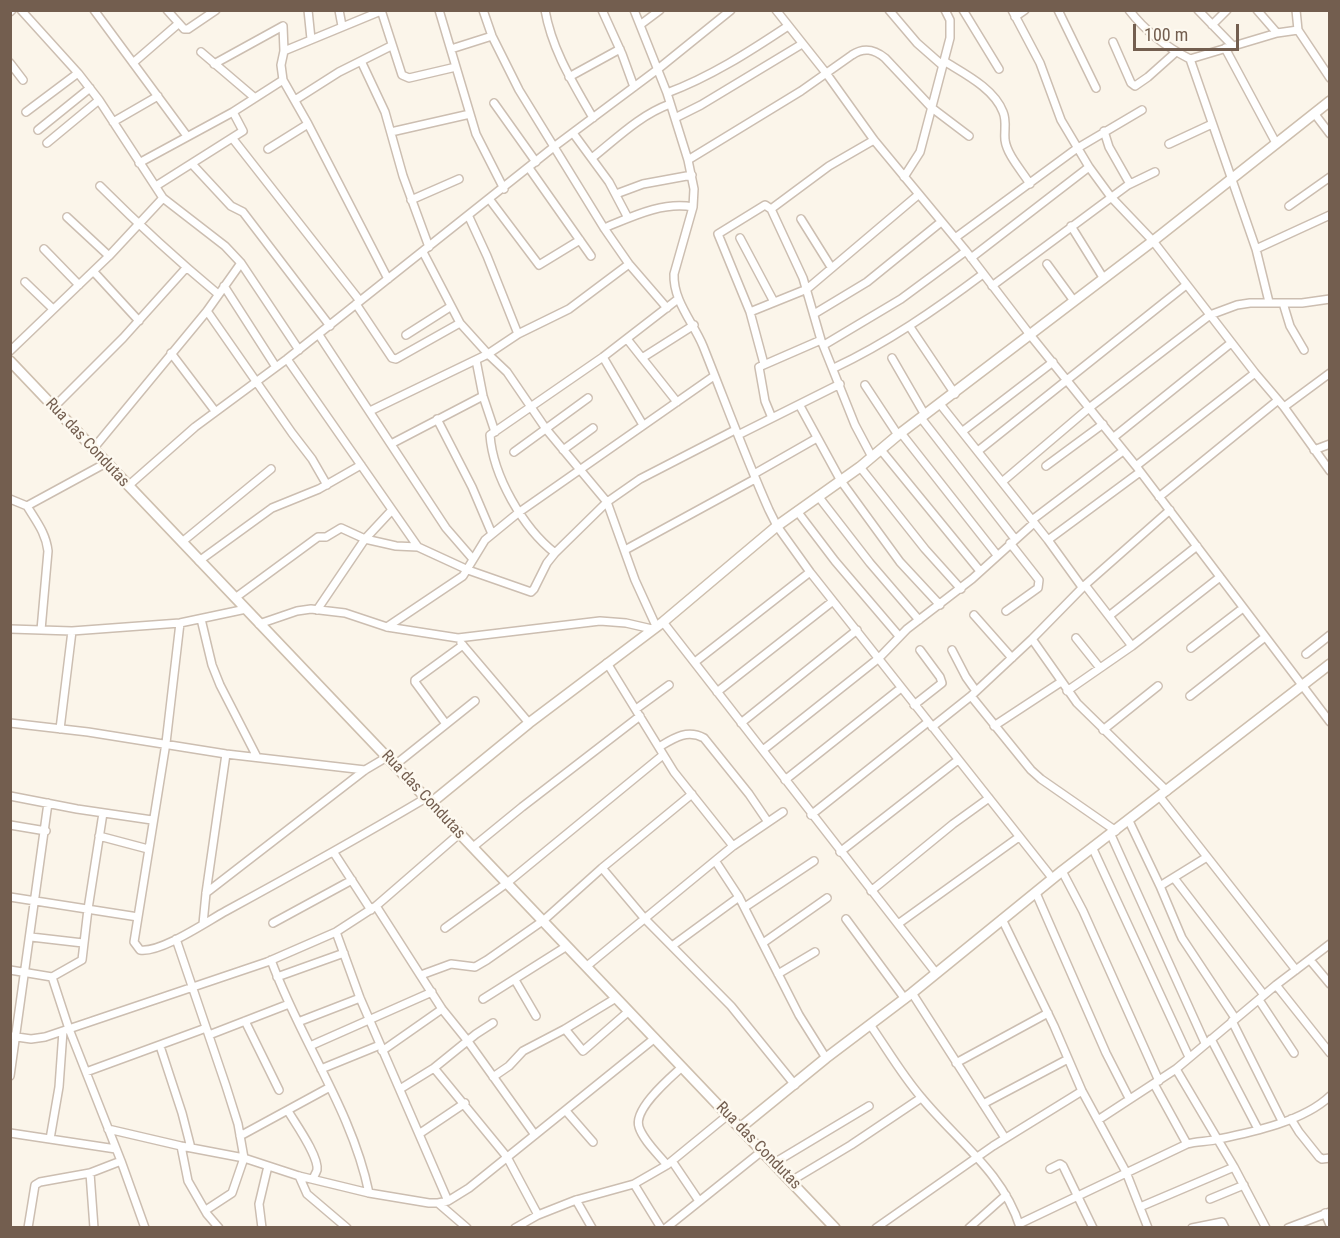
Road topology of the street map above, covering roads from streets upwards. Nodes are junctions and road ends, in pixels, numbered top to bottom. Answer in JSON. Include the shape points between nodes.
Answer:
{"nodes":[{"id":1,"x":21,"y":10,"type":"edge"},
{"id":2,"x":94,"y":10,"type":"edge"},
{"id":3,"x":167,"y":10,"type":"edge"},
{"id":4,"x":216,"y":10,"type":"edge"},
{"id":5,"x":308,"y":10,"type":"edge"},
{"id":6,"x":339,"y":10,"type":"edge"},
{"id":7,"x":440,"y":10,"type":"edge"},
{"id":8,"x":483,"y":10,"type":"edge"},
{"id":9,"x":545,"y":10,"type":"edge"},
{"id":10,"x":602,"y":10,"type":"edge"},
{"id":11,"x":634,"y":10,"type":"edge"},
{"id":12,"x":660,"y":10,"type":"edge"},
{"id":13,"x":731,"y":10,"type":"edge"},
{"id":14,"x":776,"y":10,"type":"edge"},
{"id":15,"x":889,"y":10,"type":"edge"},
{"id":16,"x":963,"y":10,"type":"edge"},
{"id":17,"x":1025,"y":10,"type":"edge"},
{"id":18,"x":1058,"y":10,"type":"edge"},
{"id":19,"x":1130,"y":10,"type":"edge"},
{"id":20,"x":1198,"y":10,"type":"edge"},
{"id":21,"x":1227,"y":10,"type":"edge"},
{"id":22,"x":1257,"y":10,"type":"edge"},
{"id":23,"x":1296,"y":10,"type":"edge"},
{"id":24,"x":381,"y":11,"type":"edge"},
{"id":25,"x":946,"y":11,"type":"edge"},
{"id":26,"x":1014,"y":14,"type":"edge"},
{"id":27,"x":178,"y":24,"type":"junction"},
{"id":28,"x":1212,"y":24,"type":"junction"},
{"id":29,"x":640,"y":25,"type":"junction"},
{"id":30,"x":342,"y":26,"type":"junction"},
{"id":31,"x":788,"y":26,"type":"junction"},
{"id":32,"x":1298,"y":30,"type":"junction"},
{"id":33,"x":1277,"y":33,"type":"junction"},
{"id":34,"x":492,"y":36,"type":"junction"},
{"id":35,"x":311,"y":39,"type":"junction"},
{"id":36,"x":1113,"y":42,"type":"dead end"},
{"id":37,"x":802,"y":44,"type":"junction"},
{"id":38,"x":391,"y":46,"type":"junction"},
{"id":39,"x":1228,"y":47,"type":"junction"},
{"id":40,"x":451,"y":49,"type":"junction"},
{"id":41,"x":620,"y":49,"type":"junction"},
{"id":42,"x":284,"y":51,"type":"junction"},
{"id":43,"x":201,"y":52,"type":"dead end"},
{"id":44,"x":1176,"y":52,"type":"junction"},
{"id":45,"x":1190,"y":59,"type":"junction"},
{"id":46,"x":361,"y":61,"type":"junction"},
{"id":47,"x":10,"y":63,"type":"edge"},
{"id":48,"x":133,"y":63,"type":"junction"},
{"id":49,"x":943,"y":63,"type":"junction"},
{"id":50,"x":214,"y":64,"type":"junction"},
{"id":51,"x":456,"y":67,"type":"junction"},
{"id":52,"x":658,"y":69,"type":"junction"},
{"id":53,"x":999,"y":69,"type":"dead end"},
{"id":54,"x":78,"y":73,"type":"junction"},
{"id":55,"x":826,"y":73,"type":"junction"},
{"id":56,"x":569,"y":77,"type":"junction"},
{"id":57,"x":1329,"y":78,"type":"edge"},
{"id":58,"x":23,"y":80,"type":"dead end"},
{"id":59,"x":283,"y":81,"type":"junction"},
{"id":60,"x":634,"y":87,"type":"junction"},
{"id":61,"x":90,"y":88,"type":"junction"},
{"id":62,"x":1096,"y":88,"type":"dead end"},
{"id":63,"x":667,"y":93,"type":"junction"},
{"id":64,"x":158,"y":96,"type":"junction"},
{"id":65,"x":255,"y":98,"type":"junction"},
{"id":66,"x":99,"y":100,"type":"junction"},
{"id":67,"x":295,"y":100,"type":"junction"},
{"id":68,"x":1329,"y":101,"type":"edge"},
{"id":69,"x":495,"y":103,"type":"dead end"},
{"id":70,"x":670,"y":104,"type":"junction"},
{"id":71,"x":932,"y":108,"type":"junction"},
{"id":72,"x":1142,"y":110,"type":"dead end"},
{"id":73,"x":26,"y":112,"type":"dead end"},
{"id":74,"x":233,"y":112,"type":"junction"},
{"id":75,"x":1314,"y":113,"type":"junction"},
{"id":76,"x":470,"y":114,"type":"junction"},
{"id":77,"x":593,"y":118,"type":"junction"},
{"id":78,"x":675,"y":118,"type":"junction"},
{"id":79,"x":113,"y":122,"type":"junction"},
{"id":80,"x":308,"y":124,"type":"junction"},
{"id":81,"x":1212,"y":124,"type":"junction"},
{"id":82,"x":38,"y":130,"type":"dead end"},
{"id":83,"x":1104,"y":131,"type":"junction"},
{"id":84,"x":391,"y":132,"type":"junction"},
{"id":85,"x":573,"y":133,"type":"junction"},
{"id":86,"x":1329,"y":134,"type":"edge"},
{"id":87,"x":187,"y":136,"type":"junction"},
{"id":88,"x":969,"y":136,"type":"dead end"},
{"id":89,"x":233,"y":139,"type":"junction"},
{"id":90,"x":874,"y":140,"type":"junction"},
{"id":91,"x":47,"y":143,"type":"dead end"},
{"id":92,"x":1276,"y":143,"type":"junction"},
{"id":93,"x":1169,"y":144,"type":"dead end"},
{"id":94,"x":555,"y":146,"type":"junction"},
{"id":95,"x":268,"y":149,"type":"dead end"},
{"id":96,"x":1077,"y":149,"type":"junction"},
{"id":97,"x":592,"y":158,"type":"junction"},
{"id":98,"x":688,"y":160,"type":"junction"},
{"id":99,"x":536,"y":162,"type":"junction"},
{"id":100,"x":139,"y":163,"type":"junction"},
{"id":101,"x":192,"y":164,"type":"junction"},
{"id":102,"x":1089,"y":167,"type":"junction"},
{"id":103,"x":529,"y":168,"type":"junction"},
{"id":104,"x":1155,"y":171,"type":"dead end"},
{"id":105,"x":692,"y":175,"type":"junction"},
{"id":106,"x":904,"y":177,"type":"junction"},
{"id":107,"x":1329,"y":177,"type":"edge"},
{"id":108,"x":459,"y":179,"type":"dead end"},
{"id":109,"x":1230,"y":180,"type":"junction"},
{"id":110,"x":1030,"y":184,"type":"junction"},
{"id":111,"x":1130,"y":184,"type":"junction"},
{"id":112,"x":100,"y":186,"type":"dead end"},
{"id":113,"x":156,"y":186,"type":"junction"},
{"id":114,"x":504,"y":189,"type":"junction"},
{"id":115,"x":616,"y":194,"type":"junction"},
{"id":116,"x":918,"y":195,"type":"junction"},
{"id":117,"x":1111,"y":197,"type":"junction"},
{"id":118,"x":163,"y":198,"type":"junction"},
{"id":119,"x":411,"y":200,"type":"junction"},
{"id":120,"x":490,"y":200,"type":"junction"},
{"id":121,"x":1289,"y":206,"type":"dead end"},
{"id":122,"x":693,"y":207,"type":"junction"},
{"id":123,"x":771,"y":209,"type":"junction"},
{"id":124,"x":67,"y":217,"type":"dead end"},
{"id":125,"x":469,"y":217,"type":"junction"},
{"id":126,"x":627,"y":218,"type":"junction"},
{"id":127,"x":1329,"y":218,"type":"edge"},
{"id":128,"x":801,"y":219,"type":"dead end"},
{"id":129,"x":941,"y":222,"type":"junction"},
{"id":130,"x":139,"y":226,"type":"junction"},
{"id":131,"x":1071,"y":226,"type":"junction"},
{"id":132,"x":604,"y":228,"type":"junction"},
{"id":133,"x":740,"y":238,"type":"dead end"},
{"id":134,"x":955,"y":238,"type":"junction"},
{"id":135,"x":580,"y":240,"type":"junction"},
{"id":136,"x":1152,"y":241,"type":"junction"},
{"id":137,"x":44,"y":249,"type":"dead end"},
{"id":138,"x":426,"y":249,"type":"junction"},
{"id":139,"x":1256,"y":249,"type":"junction"},
{"id":140,"x":966,"y":251,"type":"junction"},
{"id":141,"x":109,"y":256,"type":"junction"},
{"id":142,"x":591,"y":256,"type":"dead end"},
{"id":143,"x":971,"y":258,"type":"junction"},
{"id":144,"x":241,"y":263,"type":"junction"},
{"id":145,"x":629,"y":264,"type":"junction"},
{"id":146,"x":1047,"y":264,"type":"dead end"},
{"id":147,"x":831,"y":267,"type":"junction"},
{"id":148,"x":186,"y":268,"type":"junction"},
{"id":149,"x":94,"y":272,"type":"junction"},
{"id":150,"x":983,"y":274,"type":"junction"},
{"id":151,"x":388,"y":279,"type":"junction"},
{"id":152,"x":1104,"y":279,"type":"junction"},
{"id":153,"x":25,"y":282,"type":"dead end"},
{"id":154,"x":79,"y":285,"type":"junction"},
{"id":155,"x":1186,"y":285,"type":"junction"},
{"id":156,"x":224,"y":286,"type":"junction"},
{"id":157,"x":992,"y":286,"type":"junction"},
{"id":158,"x":807,"y":289,"type":"junction"},
{"id":159,"x":218,"y":294,"type":"junction"},
{"id":160,"x":678,"y":299,"type":"junction"},
{"id":161,"x":1329,"y":299,"type":"edge"},
{"id":162,"x":1074,"y":301,"type":"junction"},
{"id":163,"x":774,"y":302,"type":"junction"},
{"id":164,"x":1269,"y":302,"type":"junction"},
{"id":165,"x":358,"y":303,"type":"junction"},
{"id":166,"x":1283,"y":303,"type":"junction"},
{"id":167,"x":450,"y":307,"type":"junction"},
{"id":168,"x":667,"y":308,"type":"junction"},
{"id":169,"x":53,"y":309,"type":"junction"},
{"id":170,"x":207,"y":311,"type":"junction"},
{"id":171,"x":750,"y":312,"type":"junction"},
{"id":172,"x":814,"y":314,"type":"junction"},
{"id":173,"x":1210,"y":315,"type":"junction"},
{"id":174,"x":139,"y":321,"type":"junction"},
{"id":175,"x":460,"y":323,"type":"junction"},
{"id":176,"x":694,"y":325,"type":"junction"},
{"id":177,"x":330,"y":326,"type":"junction"},
{"id":178,"x":910,"y":327,"type":"junction"},
{"id":179,"x":518,"y":334,"type":"junction"},
{"id":180,"x":319,"y":335,"type":"junction"},
{"id":181,"x":406,"y":335,"type":"dead end"},
{"id":182,"x":1031,"y":336,"type":"junction"},
{"id":183,"x":627,"y":339,"type":"junction"},
{"id":184,"x":823,"y":342,"type":"junction"},
{"id":185,"x":1231,"y":343,"type":"junction"},
{"id":186,"x":299,"y":350,"type":"junction"},
{"id":187,"x":1304,"y":350,"type":"dead end"},
{"id":188,"x":10,"y":351,"type":"edge"},
{"id":189,"x":171,"y":352,"type":"junction"},
{"id":190,"x":488,"y":354,"type":"junction"},
{"id":191,"x":603,"y":357,"type":"junction"},
{"id":192,"x":642,"y":358,"type":"junction"},
{"id":193,"x":892,"y":358,"type":"dead end"},
{"id":194,"x":287,"y":359,"type":"junction"},
{"id":195,"x":476,"y":360,"type":"junction"},
{"id":196,"x":10,"y":361,"type":"edge"},
{"id":197,"x":1053,"y":362,"type":"junction"},
{"id":198,"x":764,"y":364,"type":"junction"},
{"id":199,"x":276,"y":367,"type":"junction"},
{"id":200,"x":834,"y":368,"type":"junction"},
{"id":201,"x":1255,"y":373,"type":"junction"},
{"id":202,"x":1329,"y":373,"type":"edge"},
{"id":203,"x":714,"y":376,"type":"junction"},
{"id":204,"x":1067,"y":378,"type":"junction"},
{"id":205,"x":256,"y":381,"type":"junction"},
{"id":206,"x":840,"y":384,"type":"junction"},
{"id":207,"x":865,"y":385,"type":"dead end"},
{"id":208,"x":954,"y":394,"type":"junction"},
{"id":209,"x":483,"y":396,"type":"junction"},
{"id":210,"x":588,"y":398,"type":"dead end"},
{"id":211,"x":1278,"y":401,"type":"junction"},
{"id":212,"x":677,"y":402,"type":"junction"},
{"id":213,"x":940,"y":404,"type":"junction"},
{"id":214,"x":531,"y":406,"type":"junction"},
{"id":215,"x":800,"y":406,"type":"junction"},
{"id":216,"x":54,"y":407,"type":"junction"},
{"id":217,"x":1284,"y":407,"type":"junction"},
{"id":218,"x":1089,"y":408,"type":"junction"},
{"id":219,"x":215,"y":411,"type":"junction"},
{"id":220,"x":370,"y":411,"type":"junction"},
{"id":221,"x":923,"y":416,"type":"junction"},
{"id":222,"x":772,"y":418,"type":"junction"},
{"id":223,"x":437,"y":419,"type":"junction"},
{"id":224,"x":1103,"y":424,"type":"junction"},
{"id":225,"x":643,"y":425,"type":"junction"},
{"id":226,"x":593,"y":428,"type":"dead end"},
{"id":227,"x":546,"y":429,"type":"junction"},
{"id":228,"x":963,"y":431,"type":"junction"},
{"id":229,"x":495,"y":432,"type":"junction"},
{"id":230,"x":736,"y":432,"type":"junction"},
{"id":231,"x":899,"y":434,"type":"junction"},
{"id":232,"x":1114,"y":437,"type":"junction"},
{"id":233,"x":817,"y":438,"type":"junction"},
{"id":234,"x":391,"y":444,"type":"junction"},
{"id":235,"x":1329,"y":444,"type":"edge"},
{"id":236,"x":93,"y":449,"type":"junction"},
{"id":237,"x":563,"y":450,"type":"junction"},
{"id":238,"x":881,"y":450,"type":"junction"},
{"id":239,"x":1314,"y":450,"type":"junction"},
{"id":240,"x":978,"y":451,"type":"junction"},
{"id":241,"x":1124,"y":451,"type":"junction"},
{"id":242,"x":514,"y":452,"type":"dead end"},
{"id":243,"x":872,"y":457,"type":"junction"},
{"id":244,"x":106,"y":463,"type":"junction"},
{"id":245,"x":361,"y":465,"type":"junction"},
{"id":246,"x":1046,"y":466,"type":"dead end"},
{"id":247,"x":860,"y":467,"type":"junction"},
{"id":248,"x":271,"y":469,"type":"dead end"},
{"id":249,"x":1138,"y":469,"type":"junction"},
{"id":250,"x":581,"y":471,"type":"junction"},
{"id":251,"x":1329,"y":471,"type":"edge"},
{"id":252,"x":754,"y":477,"type":"junction"},
{"id":253,"x":841,"y":481,"type":"junction"},
{"id":254,"x":1002,"y":482,"type":"junction"},
{"id":255,"x":327,"y":485,"type":"junction"},
{"id":256,"x":128,"y":486,"type":"junction"},
{"id":257,"x":818,"y":496,"type":"junction"},
{"id":258,"x":1159,"y":497,"type":"junction"},
{"id":259,"x":10,"y":499,"type":"edge"},
{"id":260,"x":608,"y":501,"type":"junction"},
{"id":261,"x":27,"y":506,"type":"junction"},
{"id":262,"x":392,"y":510,"type":"junction"},
{"id":263,"x":1170,"y":510,"type":"junction"},
{"id":264,"x":797,"y":511,"type":"junction"},
{"id":265,"x":518,"y":513,"type":"junction"},
{"id":266,"x":1033,"y":521,"type":"junction"},
{"id":267,"x":777,"y":526,"type":"junction"},
{"id":268,"x":492,"y":534,"type":"junction"},
{"id":269,"x":365,"y":539,"type":"junction"},
{"id":270,"x":1048,"y":540,"type":"junction"},
{"id":271,"x":1013,"y":541,"type":"junction"},
{"id":272,"x":182,"y":542,"type":"junction"},
{"id":273,"x":1197,"y":546,"type":"junction"},
{"id":274,"x":418,"y":548,"type":"junction"},
{"id":275,"x":626,"y":550,"type":"junction"},
{"id":276,"x":555,"y":553,"type":"junction"},
{"id":277,"x":998,"y":555,"type":"junction"},
{"id":278,"x":472,"y":558,"type":"junction"},
{"id":279,"x":199,"y":561,"type":"junction"},
{"id":280,"x":468,"y":570,"type":"junction"},
{"id":281,"x":810,"y":572,"type":"junction"},
{"id":282,"x":980,"y":572,"type":"junction"},
{"id":283,"x":1220,"y":577,"type":"junction"},
{"id":284,"x":1083,"y":586,"type":"junction"},
{"id":285,"x":960,"y":589,"type":"junction"},
{"id":286,"x":235,"y":598,"type":"junction"},
{"id":287,"x":833,"y":601,"type":"junction"},
{"id":288,"x":940,"y":605,"type":"junction"},
{"id":289,"x":246,"y":609,"type":"junction"},
{"id":290,"x":1243,"y":609,"type":"junction"},
{"id":291,"x":317,"y":610,"type":"junction"},
{"id":292,"x":1006,"y":611,"type":"dead end"},
{"id":293,"x":974,"y":615,"type":"dead end"},
{"id":294,"x":1109,"y":616,"type":"junction"},
{"id":295,"x":201,"y":619,"type":"junction"},
{"id":296,"x":919,"y":620,"type":"junction"},
{"id":297,"x":180,"y":623,"type":"junction"},
{"id":298,"x":260,"y":624,"type":"junction"},
{"id":299,"x":657,"y":626,"type":"junction"},
{"id":300,"x":387,"y":627,"type":"junction"},
{"id":301,"x":10,"y":629,"type":"edge"},
{"id":302,"x":41,"y":630,"type":"junction"},
{"id":303,"x":856,"y":630,"type":"junction"},
{"id":304,"x":72,"y":631,"type":"junction"},
{"id":305,"x":1329,"y":635,"type":"edge"},
{"id":306,"x":899,"y":636,"type":"junction"},
{"id":307,"x":1265,"y":637,"type":"junction"},
{"id":308,"x":458,"y":638,"type":"junction"},
{"id":309,"x":1076,"y":638,"type":"dead end"},
{"id":310,"x":1032,"y":639,"type":"junction"},
{"id":311,"x":463,"y":645,"type":"junction"},
{"id":312,"x":1132,"y":646,"type":"junction"},
{"id":313,"x":1191,"y":648,"type":"dead end"},
{"id":314,"x":920,"y":650,"type":"dead end"},
{"id":315,"x":952,"y":650,"type":"dead end"},
{"id":316,"x":1306,"y":654,"type":"dead end"},
{"id":317,"x":879,"y":658,"type":"junction"},
{"id":318,"x":1012,"y":658,"type":"junction"},
{"id":319,"x":695,"y":662,"type":"junction"},
{"id":320,"x":607,"y":663,"type":"junction"},
{"id":321,"x":1329,"y":664,"type":"edge"},
{"id":322,"x":1100,"y":668,"type":"junction"},
{"id":323,"x":1061,"y":682,"type":"junction"},
{"id":324,"x":669,"y":685,"type":"dead end"},
{"id":325,"x":1158,"y":686,"type":"dead end"},
{"id":326,"x":1302,"y":687,"type":"junction"},
{"id":327,"x":901,"y":688,"type":"junction"},
{"id":328,"x":1067,"y":691,"type":"junction"},
{"id":329,"x":717,"y":692,"type":"junction"},
{"id":330,"x":974,"y":693,"type":"junction"},
{"id":331,"x":1190,"y":696,"type":"dead end"},
{"id":332,"x":475,"y":700,"type":"dead end"},
{"id":333,"x":914,"y":705,"type":"junction"},
{"id":334,"x":638,"y":712,"type":"junction"},
{"id":335,"x":1329,"y":722,"type":"edge"},
{"id":336,"x":10,"y":723,"type":"edge"},
{"id":337,"x":529,"y":723,"type":"junction"},
{"id":338,"x":741,"y":723,"type":"junction"},
{"id":339,"x":446,"y":724,"type":"junction"},
{"id":340,"x":930,"y":724,"type":"junction"},
{"id":341,"x":994,"y":726,"type":"junction"},
{"id":342,"x":60,"y":729,"type":"junction"},
{"id":343,"x":1103,"y":730,"type":"junction"},
{"id":344,"x":166,"y":743,"type":"junction"},
{"id":345,"x":659,"y":747,"type":"junction"},
{"id":346,"x":763,"y":750,"type":"junction"},
{"id":347,"x":226,"y":754,"type":"junction"},
{"id":348,"x":663,"y":754,"type":"junction"},
{"id":349,"x":387,"y":757,"type":"junction"},
{"id":350,"x":257,"y":758,"type":"junction"},
{"id":351,"x":958,"y":760,"type":"junction"},
{"id":352,"x":395,"y":765,"type":"junction"},
{"id":353,"x":365,"y":770,"type":"junction"},
{"id":354,"x":785,"y":780,"type":"junction"},
{"id":355,"x":692,"y":794,"type":"junction"},
{"id":356,"x":1164,"y":794,"type":"junction"},
{"id":357,"x":10,"y":796,"type":"edge"},
{"id":358,"x":989,"y":798,"type":"junction"},
{"id":359,"x":428,"y":800,"type":"junction"},
{"id":360,"x":48,"y":803,"type":"junction"},
{"id":361,"x":783,"y":812,"type":"dead end"},
{"id":362,"x":103,"y":813,"type":"junction"},
{"id":363,"x":812,"y":815,"type":"junction"},
{"id":364,"x":152,"y":820,"type":"junction"},
{"id":365,"x":1129,"y":820,"type":"junction"},
{"id":366,"x":768,"y":822,"type":"junction"},
{"id":367,"x":10,"y":825,"type":"edge"},
{"id":368,"x":46,"y":831,"type":"junction"},
{"id":369,"x":1113,"y":833,"type":"junction"},
{"id":370,"x":459,"y":834,"type":"junction"},
{"id":371,"x":99,"y":836,"type":"junction"},
{"id":372,"x":1019,"y":837,"type":"junction"},
{"id":373,"x":734,"y":846,"type":"junction"},
{"id":374,"x":473,"y":847,"type":"junction"},
{"id":375,"x":148,"y":849,"type":"junction"},
{"id":376,"x":1093,"y":849,"type":"junction"},
{"id":377,"x":840,"y":852,"type":"junction"},
{"id":378,"x":334,"y":853,"type":"junction"},
{"id":379,"x":1207,"y":857,"type":"junction"},
{"id":380,"x":814,"y":861,"type":"dead end"},
{"id":381,"x":716,"y":862,"type":"junction"},
{"id":382,"x":602,"y":868,"type":"junction"},
{"id":383,"x":1062,"y":871,"type":"junction"},
{"id":384,"x":1174,"y":878,"type":"junction"},
{"id":385,"x":1053,"y":879,"type":"junction"},
{"id":386,"x":352,"y":880,"type":"junction"},
{"id":387,"x":507,"y":883,"type":"junction"},
{"id":388,"x":1160,"y":886,"type":"junction"},
{"id":389,"x":871,"y":891,"type":"junction"},
{"id":390,"x":1036,"y":892,"type":"junction"},
{"id":391,"x":206,"y":893,"type":"junction"},
{"id":392,"x":10,"y":897,"type":"edge"},
{"id":393,"x":740,"y":897,"type":"junction"},
{"id":394,"x":827,"y":898,"type":"dead end"},
{"id":395,"x":36,"y":901,"type":"junction"},
{"id":396,"x":745,"y":907,"type":"junction"},
{"id":397,"x":373,"y":908,"type":"junction"},
{"id":398,"x":88,"y":909,"type":"junction"},
{"id":399,"x":138,"y":917,"type":"junction"},
{"id":400,"x":645,"y":919,"type":"junction"},
{"id":401,"x":846,"y":919,"type":"dead end"},
{"id":402,"x":1002,"y":919,"type":"junction"},
{"id":403,"x":544,"y":920,"type":"junction"},
{"id":404,"x":273,"y":923,"type":"dead end"},
{"id":405,"x":203,"y":924,"type":"junction"},
{"id":406,"x":898,"y":924,"type":"junction"},
{"id":407,"x":445,"y":928,"type":"dead end"},
{"id":408,"x":336,"y":932,"type":"junction"},
{"id":409,"x":31,"y":937,"type":"junction"},
{"id":410,"x":176,"y":939,"type":"junction"},
{"id":411,"x":83,"y":943,"type":"junction"},
{"id":412,"x":763,"y":943,"type":"junction"},
{"id":413,"x":1329,"y":944,"type":"edge"},
{"id":414,"x":567,"y":946,"type":"junction"},
{"id":415,"x":672,"y":946,"type":"junction"},
{"id":416,"x":815,"y":952,"type":"dead end"},
{"id":417,"x":344,"y":953,"type":"junction"},
{"id":418,"x":271,"y":960,"type":"junction"},
{"id":419,"x":1310,"y":960,"type":"junction"},
{"id":420,"x":587,"y":966,"type":"junction"},
{"id":421,"x":10,"y":970,"type":"edge"},
{"id":422,"x":1296,"y":970,"type":"junction"},
{"id":423,"x":25,"y":971,"type":"junction"},
{"id":424,"x":936,"y":973,"type":"junction"},
{"id":425,"x":778,"y":974,"type":"junction"},
{"id":426,"x":421,"y":975,"type":"junction"},
{"id":427,"x":52,"y":977,"type":"junction"},
{"id":428,"x":277,"y":977,"type":"junction"},
{"id":429,"x":515,"y":980,"type":"junction"},
{"id":430,"x":1329,"y":984,"type":"edge"},
{"id":431,"x":1276,"y":985,"type":"junction"},
{"id":432,"x":194,"y":987,"type":"junction"},
{"id":433,"x":432,"y":992,"type":"junction"},
{"id":434,"x":908,"y":996,"type":"junction"},
{"id":435,"x":1261,"y":997,"type":"junction"},
{"id":436,"x":360,"y":998,"type":"junction"},
{"id":437,"x":616,"y":998,"type":"junction"},
{"id":438,"x":483,"y":999,"type":"dead end"},
{"id":439,"x":289,"y":1004,"type":"junction"},
{"id":440,"x":442,"y":1009,"type":"junction"},
{"id":441,"x":629,"y":1011,"type":"junction"},
{"id":442,"x":1048,"y":1014,"type":"junction"},
{"id":443,"x":536,"y":1016,"type":"dead end"},
{"id":444,"x":369,"y":1019,"type":"junction"},
{"id":445,"x":1233,"y":1020,"type":"junction"},
{"id":446,"x":245,"y":1021,"type":"junction"},
{"id":447,"x":298,"y":1022,"type":"junction"},
{"id":448,"x":493,"y":1023,"type":"dead end"},
{"id":449,"x":871,"y":1026,"type":"junction"},
{"id":450,"x":565,"y":1029,"type":"junction"},
{"id":451,"x":66,"y":1030,"type":"junction"},
{"id":452,"x":208,"y":1031,"type":"junction"},
{"id":453,"x":13,"y":1037,"type":"edge"},
{"id":454,"x":655,"y":1038,"type":"junction"},
{"id":455,"x":467,"y":1040,"type":"junction"},
{"id":456,"x":1208,"y":1041,"type":"junction"},
{"id":457,"x":160,"y":1046,"type":"junction"},
{"id":458,"x":310,"y":1046,"type":"junction"},
{"id":459,"x":381,"y":1048,"type":"junction"},
{"id":460,"x":1293,"y":1053,"type":"dead end"},
{"id":461,"x":1329,"y":1053,"type":"edge"},
{"id":462,"x":1189,"y":1057,"type":"junction"},
{"id":463,"x":826,"y":1058,"type":"junction"},
{"id":464,"x":1068,"y":1059,"type":"junction"},
{"id":465,"x":956,"y":1063,"type":"junction"},
{"id":466,"x":682,"y":1067,"type":"junction"},
{"id":467,"x":434,"y":1068,"type":"junction"},
{"id":468,"x":321,"y":1069,"type":"junction"},
{"id":469,"x":1176,"y":1069,"type":"junction"},
{"id":470,"x":86,"y":1072,"type":"junction"},
{"id":471,"x":10,"y":1076,"type":"edge"},
{"id":472,"x":494,"y":1077,"type":"junction"},
{"id":473,"x":1156,"y":1082,"type":"junction"},
{"id":474,"x":795,"y":1085,"type":"junction"},
{"id":475,"x":330,"y":1088,"type":"junction"},
{"id":476,"x":400,"y":1089,"type":"junction"},
{"id":477,"x":279,"y":1090,"type":"dead end"},
{"id":478,"x":1082,"y":1091,"type":"junction"},
{"id":479,"x":1329,"y":1096,"type":"edge"},
{"id":480,"x":921,"y":1098,"type":"junction"},
{"id":481,"x":1129,"y":1098,"type":"junction"},
{"id":482,"x":465,"y":1103,"type":"junction"},
{"id":483,"x":983,"y":1104,"type":"junction"},
{"id":484,"x":869,"y":1106,"type":"dead end"},
{"id":485,"x":288,"y":1111,"type":"junction"},
{"id":486,"x":566,"y":1112,"type":"junction"},
{"id":487,"x":728,"y":1115,"type":"junction"},
{"id":488,"x":1291,"y":1119,"type":"junction"},
{"id":489,"x":1098,"y":1120,"type":"junction"},
{"id":490,"x":1282,"y":1121,"type":"junction"},
{"id":491,"x":740,"y":1128,"type":"junction"},
{"id":492,"x":108,"y":1129,"type":"junction"},
{"id":493,"x":1258,"y":1129,"type":"junction"},
{"id":494,"x":10,"y":1133,"type":"edge"},
{"id":495,"x":419,"y":1134,"type":"junction"},
{"id":496,"x":535,"y":1135,"type":"junction"},
{"id":497,"x":240,"y":1136,"type":"junction"},
{"id":498,"x":1005,"y":1138,"type":"junction"},
{"id":499,"x":50,"y":1139,"type":"junction"},
{"id":500,"x":1217,"y":1140,"type":"junction"},
{"id":501,"x":593,"y":1142,"type":"dead end"},
{"id":502,"x":1186,"y":1144,"type":"junction"},
{"id":503,"x":181,"y":1146,"type":"junction"},
{"id":504,"x":191,"y":1148,"type":"junction"},
{"id":505,"x":116,"y":1149,"type":"junction"},
{"id":506,"x":762,"y":1151,"type":"junction"},
{"id":507,"x":507,"y":1157,"type":"junction"},
{"id":508,"x":978,"y":1157,"type":"junction"},
{"id":509,"x":244,"y":1158,"type":"junction"},
{"id":510,"x":1329,"y":1158,"type":"edge"},
{"id":511,"x":121,"y":1161,"type":"junction"},
{"id":512,"x":670,"y":1163,"type":"junction"},
{"id":513,"x":774,"y":1163,"type":"junction"},
{"id":514,"x":268,"y":1166,"type":"junction"},
{"id":515,"x":1234,"y":1167,"type":"junction"},
{"id":516,"x":1050,"y":1169,"type":"dead end"},
{"id":517,"x":1126,"y":1172,"type":"junction"},
{"id":518,"x":90,"y":1173,"type":"junction"},
{"id":519,"x":299,"y":1176,"type":"junction"},
{"id":520,"x":313,"y":1179,"type":"junction"},
{"id":521,"x":791,"y":1181,"type":"junction"},
{"id":522,"x":634,"y":1184,"type":"junction"},
{"id":523,"x":1244,"y":1185,"type":"junction"},
{"id":524,"x":369,"y":1193,"type":"junction"},
{"id":525,"x":1006,"y":1196,"type":"junction"},
{"id":526,"x":1077,"y":1196,"type":"junction"},
{"id":527,"x":1210,"y":1199,"type":"dead end"},
{"id":528,"x":576,"y":1200,"type":"junction"},
{"id":529,"x":448,"y":1201,"type":"junction"},
{"id":530,"x":699,"y":1201,"type":"junction"},
{"id":531,"x":438,"y":1203,"type":"junction"},
{"id":532,"x":1140,"y":1207,"type":"junction"},
{"id":533,"x":206,"y":1210,"type":"junction"},
{"id":534,"x":1327,"y":1213,"type":"edge"},
{"id":535,"x":538,"y":1215,"type":"junction"},
{"id":536,"x":530,"y":1219,"type":"junction"},
{"id":537,"x":1329,"y":1225,"type":"edge"},
{"id":538,"x":1019,"y":1226,"type":"edge"},
{"id":539,"x":28,"y":1227,"type":"edge"},
{"id":540,"x":94,"y":1227,"type":"edge"},
{"id":541,"x":145,"y":1227,"type":"edge"},
{"id":542,"x":219,"y":1227,"type":"edge"},
{"id":543,"x":262,"y":1227,"type":"edge"},
{"id":544,"x":347,"y":1227,"type":"edge"},
{"id":545,"x":467,"y":1227,"type":"edge"},
{"id":546,"x":515,"y":1227,"type":"edge"},
{"id":547,"x":535,"y":1227,"type":"edge"},
{"id":548,"x":592,"y":1227,"type":"edge"},
{"id":549,"x":661,"y":1227,"type":"edge"},
{"id":550,"x":666,"y":1227,"type":"edge"},
{"id":551,"x":835,"y":1227,"type":"edge"},
{"id":552,"x":876,"y":1227,"type":"edge"},
{"id":553,"x":969,"y":1227,"type":"edge"},
{"id":554,"x":1093,"y":1227,"type":"edge"},
{"id":555,"x":1148,"y":1227,"type":"edge"},
{"id":556,"x":1192,"y":1227,"type":"edge"},
{"id":557,"x":1225,"y":1227,"type":"edge"},
{"id":558,"x":1266,"y":1227,"type":"edge"},
{"id":559,"x":1288,"y":1227,"type":"edge"}],
"edges":[{"from":1,"to":54,"type":"street"},
{"from":2,"to":48,"type":"street"},
{"from":3,"to":27,"type":"street"},
{"from":4,"to":27,"type":"street","via":[[188,29]]},
{"from":5,"to":35,"type":"street"},
{"from":6,"to":30,"type":"street"},
{"from":7,"to":40,"type":"street"},
{"from":8,"to":34,"type":"street"},
{"from":9,"to":56,"type":"street","via":[[555,48]]},
{"from":10,"to":41,"type":"street"},
{"from":11,"to":29,"type":"street"},
{"from":12,"to":29,"type":"street"},
{"from":13,"to":52,"type":"street"},
{"from":14,"to":31,"type":"street"},
{"from":15,"to":49,"type":"street","via":[[917,43]]},
{"from":16,"to":53,"type":"street"},
{"from":17,"to":26,"type":"street"},
{"from":18,"to":62,"type":"street"},
{"from":19,"to":44,"type":"street","via":[[1151,34]]},
{"from":20,"to":28,"type":"street"},
{"from":21,"to":28,"type":"street"},
{"from":22,"to":33,"type":"street"},
{"from":23,"to":32,"type":"street"},
{"from":24,"to":30,"type":"street"},
{"from":24,"to":38,"type":"street"},
{"from":25,"to":49,"type":"street","via":[[951,29]]},
{"from":26,"to":96,"type":"street"},
{"from":27,"to":48,"type":"street"},
{"from":28,"to":39,"type":"street"},
{"from":29,"to":52,"type":"street"},
{"from":30,"to":35,"type":"street"},
{"from":31,"to":37,"type":"street"},
{"from":31,"to":63,"type":"street","via":[[734,62]]},
{"from":32,"to":33,"type":"street"},
{"from":32,"to":57,"type":"street"},
{"from":33,"to":39,"type":"street"},
{"from":34,"to":40,"type":"street"},
{"from":34,"to":94,"type":"street","via":[[519,90]]},
{"from":35,"to":42,"type":"street"},
{"from":36,"to":44,"type":"street","via":[[1135,86]]},
{"from":37,"to":55,"type":"street"},
{"from":37,"to":78,"type":"street"},
{"from":38,"to":46,"type":"street"},
{"from":38,"to":51,"type":"street","via":[[402,75],[409,78]]},
{"from":39,"to":45,"type":"street"},
{"from":39,"to":92,"type":"street"},
{"from":40,"to":51,"type":"street"},
{"from":41,"to":56,"type":"street"},
{"from":41,"to":60,"type":"street"},
{"from":42,"to":50,"type":"street","via":[[282,25]]},
{"from":42,"to":59,"type":"street"},
{"from":43,"to":50,"type":"street"},
{"from":44,"to":45,"type":"street"},
{"from":45,"to":81,"type":"street"},
{"from":46,"to":67,"type":"street"},
{"from":46,"to":84,"type":"street"},
{"from":47,"to":58,"type":"street"},
{"from":48,"to":64,"type":"street"},
{"from":49,"to":71,"type":"street"},
{"from":49,"to":110,"type":"street","via":[[983,87],[1000,105],[1008,149]]},
{"from":50,"to":65,"type":"street"},
{"from":51,"to":76,"type":"street"},
{"from":52,"to":60,"type":"street"},
{"from":52,"to":63,"type":"street"},
{"from":54,"to":61,"type":"street"},
{"from":54,"to":73,"type":"street"},
{"from":55,"to":71,"type":"street","via":[[858,51],[878,52]]},
{"from":55,"to":90,"type":"street"},
{"from":55,"to":98,"type":"street"},
{"from":56,"to":77,"type":"street"},
{"from":59,"to":65,"type":"street"},
{"from":59,"to":67,"type":"street"},
{"from":60,"to":77,"type":"street"},
{"from":61,"to":66,"type":"street"},
{"from":61,"to":82,"type":"street"},
{"from":63,"to":70,"type":"street"},
{"from":64,"to":79,"type":"street"},
{"from":64,"to":87,"type":"street"},
{"from":65,"to":74,"type":"street"},
{"from":66,"to":79,"type":"street"},
{"from":66,"to":91,"type":"street"},
{"from":67,"to":80,"type":"street"},
{"from":68,"to":75,"type":"street"},
{"from":69,"to":99,"type":"street"},
{"from":70,"to":78,"type":"street"},
{"from":70,"to":97,"type":"street","via":[[650,112]]},
{"from":71,"to":88,"type":"street"},
{"from":71,"to":106,"type":"street","via":[[920,152]]},
{"from":72,"to":83,"type":"street"},
{"from":74,"to":87,"type":"street"},
{"from":74,"to":89,"type":"street","via":[[244,129]]},
{"from":75,"to":86,"type":"street"},
{"from":75,"to":92,"type":"street"},
{"from":76,"to":84,"type":"street"},
{"from":76,"to":114,"type":"street"},
{"from":77,"to":85,"type":"street"},
{"from":78,"to":98,"type":"street"},
{"from":79,"to":100,"type":"street"},
{"from":80,"to":95,"type":"street"},
{"from":80,"to":151,"type":"street"},
{"from":81,"to":93,"type":"street"},
{"from":81,"to":109,"type":"street"},
{"from":83,"to":96,"type":"street"},
{"from":83,"to":111,"type":"street"},
{"from":84,"to":119,"type":"street"},
{"from":85,"to":94,"type":"street"},
{"from":85,"to":97,"type":"street"},
{"from":87,"to":100,"type":"street"},
{"from":89,"to":101,"type":"street"},
{"from":89,"to":165,"type":"street"},
{"from":90,"to":106,"type":"street"},
{"from":90,"to":123,"type":"street","via":[[829,166]]},
{"from":92,"to":109,"type":"street"},
{"from":94,"to":99,"type":"street"},
{"from":94,"to":132,"type":"street"},
{"from":96,"to":102,"type":"street"},
{"from":96,"to":110,"type":"street"},
{"from":97,"to":115,"type":"street"},
{"from":98,"to":105,"type":"street"},
{"from":99,"to":103,"type":"street"},
{"from":100,"to":113,"type":"street"},
{"from":101,"to":113,"type":"street"},
{"from":101,"to":177,"type":"street","via":[[231,206],[243,212]]},
{"from":102,"to":117,"type":"street"},
{"from":102,"to":143,"type":"street"},
{"from":103,"to":114,"type":"street"},
{"from":103,"to":135,"type":"street"},
{"from":104,"to":111,"type":"street"},
{"from":105,"to":115,"type":"street","via":[[643,184]]},
{"from":105,"to":122,"type":"street"},
{"from":106,"to":116,"type":"street"},
{"from":107,"to":121,"type":"street"},
{"from":108,"to":119,"type":"street"},
{"from":109,"to":136,"type":"street"},
{"from":109,"to":139,"type":"street"},
{"from":110,"to":134,"type":"street"},
{"from":111,"to":117,"type":"street"},
{"from":112,"to":130,"type":"street"},
{"from":113,"to":118,"type":"street"},
{"from":114,"to":120,"type":"street"},
{"from":115,"to":126,"type":"street"},
{"from":116,"to":129,"type":"street"},
{"from":116,"to":147,"type":"street"},
{"from":117,"to":131,"type":"street"},
{"from":117,"to":136,"type":"street"},
{"from":118,"to":130,"type":"street"},
{"from":118,"to":144,"type":"street"},
{"from":119,"to":138,"type":"street"},
{"from":120,"to":125,"type":"street"},
{"from":120,"to":135,"type":"street","via":[[539,265]]},
{"from":122,"to":126,"type":"street","via":[[673,205]]},
{"from":122,"to":160,"type":"street","via":[[674,274]]},
{"from":123,"to":158,"type":"street"},
{"from":123,"to":171,"type":"street","via":[[765,205],[718,234]]},
{"from":124,"to":141,"type":"street"},
{"from":125,"to":138,"type":"street"},
{"from":125,"to":179,"type":"street"},
{"from":126,"to":132,"type":"street"},
{"from":127,"to":139,"type":"street"},
{"from":128,"to":147,"type":"street"},
{"from":129,"to":134,"type":"street"},
{"from":129,"to":172,"type":"street","via":[[867,282]]},
{"from":130,"to":141,"type":"street"},
{"from":130,"to":148,"type":"street"},
{"from":131,"to":152,"type":"street"},
{"from":131,"to":157,"type":"street"},
{"from":132,"to":145,"type":"street"},
{"from":133,"to":163,"type":"street"},
{"from":134,"to":140,"type":"street"},
{"from":135,"to":142,"type":"street"},
{"from":136,"to":152,"type":"street"},
{"from":136,"to":155,"type":"street"},
{"from":137,"to":154,"type":"street"},
{"from":138,"to":151,"type":"street"},
{"from":138,"to":167,"type":"street"},
{"from":139,"to":164,"type":"street"},
{"from":140,"to":143,"type":"street"},
{"from":140,"to":184,"type":"street","via":[[901,299]]},
{"from":141,"to":149,"type":"street"},
{"from":143,"to":150,"type":"street"},
{"from":144,"to":156,"type":"street"},
{"from":144,"to":186,"type":"street"},
{"from":145,"to":168,"type":"street"},
{"from":145,"to":179,"type":"street","via":[[569,309]]},
{"from":146,"to":162,"type":"street"},
{"from":147,"to":158,"type":"street"},
{"from":148,"to":159,"type":"street"},
{"from":148,"to":174,"type":"street"},
{"from":149,"to":154,"type":"street"},
{"from":149,"to":174,"type":"street"},
{"from":150,"to":157,"type":"street"},
{"from":150,"to":178,"type":"street"},
{"from":151,"to":165,"type":"street"},
{"from":152,"to":162,"type":"street"},
{"from":153,"to":169,"type":"street"},
{"from":154,"to":169,"type":"street"},
{"from":155,"to":173,"type":"street"},
{"from":155,"to":204,"type":"street"},
{"from":156,"to":159,"type":"street"},
{"from":156,"to":199,"type":"street"},
{"from":157,"to":182,"type":"street"},
{"from":158,"to":163,"type":"street"},
{"from":158,"to":172,"type":"street"},
{"from":159,"to":170,"type":"street"},
{"from":160,"to":168,"type":"street"},
{"from":160,"to":176,"type":"street"},
{"from":161,"to":166,"type":"street"},
{"from":162,"to":182,"type":"street"},
{"from":163,"to":171,"type":"street"},
{"from":164,"to":166,"type":"street"},
{"from":164,"to":173,"type":"street","via":[[1237,305]]},
{"from":165,"to":175,"type":"street","via":[[396,359]]},
{"from":165,"to":177,"type":"street"},
{"from":166,"to":187,"type":"street"},
{"from":167,"to":175,"type":"street"},
{"from":167,"to":181,"type":"street"},
{"from":168,"to":183,"type":"street"},
{"from":169,"to":188,"type":"street"},
{"from":170,"to":189,"type":"street"},
{"from":170,"to":205,"type":"street"},
{"from":171,"to":198,"type":"street"},
{"from":172,"to":184,"type":"street"},
{"from":173,"to":185,"type":"street"},
{"from":173,"to":218,"type":"street"},
{"from":174,"to":216,"type":"street"},
{"from":175,"to":190,"type":"street"},
{"from":176,"to":192,"type":"street"},
{"from":176,"to":203,"type":"street"},
{"from":177,"to":180,"type":"street"},
{"from":178,"to":200,"type":"street"},
{"from":178,"to":208,"type":"street"},
{"from":179,"to":190,"type":"street"},
{"from":180,"to":186,"type":"street"},
{"from":180,"to":220,"type":"street"},
{"from":182,"to":197,"type":"street"},
{"from":182,"to":208,"type":"street"},
{"from":183,"to":191,"type":"street"},
{"from":183,"to":192,"type":"street"},
{"from":184,"to":198,"type":"street"},
{"from":184,"to":200,"type":"street"},
{"from":185,"to":201,"type":"street"},
{"from":185,"to":232,"type":"street"},
{"from":186,"to":194,"type":"street"},
{"from":189,"to":219,"type":"street"},
{"from":189,"to":236,"type":"street"},
{"from":190,"to":195,"type":"street"},
{"from":190,"to":214,"type":"street","via":[[507,372]]},
{"from":191,"to":214,"type":"street"},
{"from":191,"to":225,"type":"street"},
{"from":192,"to":212,"type":"street"},
{"from":193,"to":221,"type":"street"},
{"from":194,"to":199,"type":"street"},
{"from":194,"to":245,"type":"street"},
{"from":195,"to":209,"type":"street"},
{"from":195,"to":220,"type":"street"},
{"from":196,"to":216,"type":"street","name":"Rua das Condutas"},
{"from":197,"to":204,"type":"street"},
{"from":197,"to":228,"type":"street"},
{"from":198,"to":222,"type":"street","via":[[758,368]]},
{"from":199,"to":205,"type":"street"},
{"from":200,"to":206,"type":"street"},
{"from":201,"to":211,"type":"street"},
{"from":201,"to":249,"type":"street"},
{"from":202,"to":217,"type":"street"},
{"from":203,"to":212,"type":"street"},
{"from":203,"to":230,"type":"street"},
{"from":204,"to":218,"type":"street"},
{"from":204,"to":240,"type":"street"},
{"from":205,"to":219,"type":"street"},
{"from":205,"to":255,"type":"street"},
{"from":206,"to":215,"type":"street"},
{"from":206,"to":243,"type":"street","via":[[859,435]]},
{"from":207,"to":231,"type":"street"},
{"from":208,"to":213,"type":"street"},
{"from":209,"to":223,"type":"street"},
{"from":209,"to":229,"type":"street"},
{"from":210,"to":227,"type":"street"},
{"from":211,"to":217,"type":"street"},
{"from":211,"to":258,"type":"street"},
{"from":212,"to":225,"type":"street"},
{"from":213,"to":221,"type":"street"},
{"from":213,"to":228,"type":"street"},
{"from":214,"to":227,"type":"street"},
{"from":214,"to":229,"type":"street"},
{"from":215,"to":222,"type":"street"},
{"from":215,"to":233,"type":"street"},
{"from":216,"to":236,"type":"street","name":"Rua das Condutas"},
{"from":217,"to":239,"type":"street"},
{"from":218,"to":224,"type":"street"},
{"from":218,"to":254,"type":"street"},
{"from":219,"to":256,"type":"street"},
{"from":220,"to":234,"type":"street"},
{"from":221,"to":231,"type":"street"},
{"from":221,"to":271,"type":"street"},
{"from":222,"to":230,"type":"street"},
{"from":223,"to":234,"type":"street"},
{"from":223,"to":268,"type":"street"},
{"from":224,"to":232,"type":"street"},
{"from":224,"to":246,"type":"street"},
{"from":225,"to":250,"type":"street"},
{"from":226,"to":237,"type":"street"},
{"from":227,"to":237,"type":"street"},
{"from":227,"to":242,"type":"street"},
{"from":228,"to":240,"type":"street"},
{"from":229,"to":265,"type":"street","via":[[490,436],[499,470]]},
{"from":230,"to":252,"type":"street"},
{"from":230,"to":260,"type":"street","via":[[640,479]]},
{"from":231,"to":238,"type":"street"},
{"from":231,"to":277,"type":"street"},
{"from":232,"to":241,"type":"street"},
{"from":233,"to":252,"type":"street"},
{"from":233,"to":253,"type":"street"},
{"from":234,"to":278,"type":"street","via":[[446,528]]},
{"from":235,"to":239,"type":"street"},
{"from":236,"to":244,"type":"street","name":"Rua das Condutas"},
{"from":237,"to":250,"type":"street"},
{"from":238,"to":243,"type":"street"},
{"from":238,"to":282,"type":"street"},
{"from":239,"to":251,"type":"street"},
{"from":240,"to":254,"type":"street"},
{"from":241,"to":249,"type":"street"},
{"from":241,"to":266,"type":"street"},
{"from":243,"to":247,"type":"street"},
{"from":244,"to":256,"type":"street","name":"Rua das Condutas"},
{"from":244,"to":261,"type":"street"},
{"from":245,"to":255,"type":"street"},
{"from":245,"to":262,"type":"street"},
{"from":247,"to":253,"type":"street"},
{"from":247,"to":285,"type":"street"},
{"from":248,"to":272,"type":"street"},
{"from":249,"to":258,"type":"street"},
{"from":249,"to":270,"type":"street"},
{"from":250,"to":260,"type":"street"},
{"from":250,"to":265,"type":"street"},
{"from":252,"to":267,"type":"street"},
{"from":252,"to":275,"type":"street"},
{"from":253,"to":257,"type":"street"},
{"from":253,"to":288,"type":"street","via":[[900,562]]},
{"from":254,"to":266,"type":"street"},
{"from":255,"to":279,"type":"street","via":[[272,508]]},
{"from":256,"to":272,"type":"street","name":"Rua das Condutas"},
{"from":257,"to":264,"type":"street"},
{"from":257,"to":296,"type":"street"},
{"from":258,"to":263,"type":"street"},
{"from":259,"to":261,"type":"street"},
{"from":260,"to":275,"type":"street"},
{"from":260,"to":276,"type":"street"},
{"from":261,"to":302,"type":"street","via":[[45,534],[48,550]]},
{"from":262,"to":269,"type":"street"},
{"from":262,"to":274,"type":"street"},
{"from":263,"to":273,"type":"street"},
{"from":263,"to":284,"type":"street"},
{"from":264,"to":267,"type":"street"},
{"from":264,"to":306,"type":"street"},
{"from":265,"to":268,"type":"street"},
{"from":265,"to":276,"type":"street"},
{"from":266,"to":270,"type":"street"},
{"from":266,"to":271,"type":"street"},
{"from":267,"to":281,"type":"street"},
{"from":267,"to":299,"type":"street"},
{"from":268,"to":278,"type":"street"},
{"from":269,"to":274,"type":"street"},
{"from":269,"to":286,"type":"street","via":[[342,527],[326,537],[318,537]]},
{"from":269,"to":291,"type":"street"},
{"from":270,"to":284,"type":"street"},
{"from":271,"to":277,"type":"street"},
{"from":271,"to":292,"type":"street","via":[[1040,584]]},
{"from":272,"to":279,"type":"street","name":"Rua das Condutas"},
{"from":273,"to":283,"type":"street"},
{"from":273,"to":294,"type":"street"},
{"from":274,"to":280,"type":"street"},
{"from":275,"to":299,"type":"street"},
{"from":276,"to":280,"type":"street","via":[[531,592]]},
{"from":277,"to":282,"type":"street"},
{"from":278,"to":280,"type":"street"},
{"from":279,"to":286,"type":"street","name":"Rua das Condutas"},
{"from":280,"to":300,"type":"street"},
{"from":281,"to":287,"type":"street"},
{"from":281,"to":319,"type":"street"},
{"from":282,"to":285,"type":"street"},
{"from":283,"to":290,"type":"street"},
{"from":283,"to":312,"type":"street"},
{"from":284,"to":294,"type":"street"},
{"from":284,"to":310,"type":"street"},
{"from":285,"to":288,"type":"street"},
{"from":286,"to":289,"type":"street","name":"Rua das Condutas"},
{"from":287,"to":303,"type":"street"},
{"from":287,"to":329,"type":"street"},
{"from":288,"to":296,"type":"street"},
{"from":289,"to":295,"type":"street"},
{"from":289,"to":298,"type":"street","name":"Rua das Condutas"},
{"from":290,"to":307,"type":"street"},
{"from":290,"to":313,"type":"street"},
{"from":291,"to":298,"type":"street","via":[[297,611]]},
{"from":291,"to":300,"type":"street","via":[[345,613]]},
{"from":293,"to":318,"type":"street"},
{"from":294,"to":312,"type":"street"},
{"from":295,"to":297,"type":"street"},
{"from":295,"to":350,"type":"street","via":[[216,675]]},
{"from":296,"to":306,"type":"street"},
{"from":297,"to":304,"type":"street"},
{"from":297,"to":344,"type":"street"},
{"from":298,"to":349,"type":"street","name":"Rua das Condutas"},
{"from":299,"to":308,"type":"street","via":[[600,621]]},
{"from":299,"to":319,"type":"street"},
{"from":299,"to":320,"type":"street"},
{"from":300,"to":308,"type":"street"},
{"from":301,"to":302,"type":"street"},
{"from":302,"to":304,"type":"street"},
{"from":303,"to":317,"type":"street"},
{"from":303,"to":338,"type":"street"},
{"from":304,"to":342,"type":"street"},
{"from":305,"to":316,"type":"street"},
{"from":306,"to":317,"type":"street"},
{"from":307,"to":326,"type":"street"},
{"from":307,"to":331,"type":"street"},
{"from":308,"to":311,"type":"street"},
{"from":309,"to":322,"type":"street"},
{"from":310,"to":318,"type":"street"},
{"from":310,"to":323,"type":"street"},
{"from":311,"to":337,"type":"street"},
{"from":311,"to":339,"type":"street","via":[[415,680]]},
{"from":312,"to":322,"type":"street"},
{"from":314,"to":333,"type":"street","via":[[942,683]]},
{"from":315,"to":330,"type":"street"},
{"from":317,"to":327,"type":"street"},
{"from":317,"to":346,"type":"street"},
{"from":318,"to":330,"type":"street"},
{"from":319,"to":329,"type":"street"},
{"from":320,"to":334,"type":"street"},
{"from":320,"to":337,"type":"street"},
{"from":321,"to":326,"type":"street"},
{"from":322,"to":328,"type":"street"},
{"from":323,"to":328,"type":"street"},
{"from":323,"to":341,"type":"street"},
{"from":324,"to":334,"type":"street"},
{"from":325,"to":343,"type":"street"},
{"from":326,"to":335,"type":"street"},
{"from":326,"to":356,"type":"street"},
{"from":327,"to":333,"type":"street"},
{"from":327,"to":354,"type":"street"},
{"from":328,"to":343,"type":"street"},
{"from":329,"to":338,"type":"street"},
{"from":330,"to":340,"type":"street"},
{"from":330,"to":341,"type":"street"},
{"from":332,"to":339,"type":"street"},
{"from":333,"to":340,"type":"street"},
{"from":334,"to":345,"type":"street"},
{"from":334,"to":374,"type":"street"},
{"from":336,"to":342,"type":"street"},
{"from":337,"to":359,"type":"street"},
{"from":338,"to":346,"type":"street"},
{"from":339,"to":352,"type":"street"},
{"from":340,"to":351,"type":"street"},
{"from":340,"to":363,"type":"street"},
{"from":341,"to":369,"type":"street","via":[[1041,779]]},
{"from":342,"to":344,"type":"street"},
{"from":343,"to":356,"type":"street"},
{"from":344,"to":347,"type":"street"},
{"from":344,"to":364,"type":"street"},
{"from":345,"to":348,"type":"street"},
{"from":345,"to":366,"type":"street","via":[[688,733],[704,738]]},
{"from":346,"to":354,"type":"street"},
{"from":347,"to":350,"type":"street"},
{"from":347,"to":391,"type":"street"},
{"from":348,"to":355,"type":"street"},
{"from":348,"to":387,"type":"street"},
{"from":349,"to":352,"type":"street","name":"Rua das Condutas"},
{"from":349,"to":353,"type":"street"},
{"from":350,"to":353,"type":"street"},
{"from":351,"to":358,"type":"street"},
{"from":351,"to":377,"type":"street"},
{"from":352,"to":359,"type":"street","name":"Rua das Condutas"},
{"from":353,"to":391,"type":"street"},
{"from":354,"to":363,"type":"street"},
{"from":355,"to":373,"type":"street"},
{"from":355,"to":382,"type":"street"},
{"from":356,"to":365,"type":"street"},
{"from":356,"to":379,"type":"street"},
{"from":357,"to":360,"type":"street"},
{"from":358,"to":372,"type":"street"},
{"from":358,"to":389,"type":"street"},
{"from":359,"to":370,"type":"street","name":"Rua das Condutas"},
{"from":359,"to":378,"type":"street"},
{"from":360,"to":362,"type":"street"},
{"from":360,"to":368,"type":"street"},
{"from":361,"to":366,"type":"street"},
{"from":362,"to":364,"type":"street"},
{"from":362,"to":371,"type":"street"},
{"from":363,"to":377,"type":"street"},
{"from":364,"to":375,"type":"street"},
{"from":365,"to":369,"type":"street"},
{"from":365,"to":388,"type":"street"},
{"from":366,"to":373,"type":"street"},
{"from":367,"to":368,"type":"street"},
{"from":368,"to":395,"type":"street"},
{"from":369,"to":376,"type":"street"},
{"from":369,"to":456,"type":"street"},
{"from":370,"to":374,"type":"street","name":"Rua das Condutas"},
{"from":370,"to":397,"type":"street"},
{"from":371,"to":375,"type":"street"},
{"from":371,"to":398,"type":"street"},
{"from":372,"to":385,"type":"street"},
{"from":372,"to":406,"type":"street"},
{"from":373,"to":381,"type":"street"},
{"from":374,"to":387,"type":"street","name":"Rua das Condutas"},
{"from":375,"to":399,"type":"street"},
{"from":376,"to":383,"type":"street"},
{"from":376,"to":462,"type":"street"},
{"from":377,"to":389,"type":"street"},
{"from":378,"to":386,"type":"street"},
{"from":378,"to":405,"type":"street"},
{"from":379,"to":384,"type":"street"},
{"from":379,"to":422,"type":"street"},
{"from":380,"to":396,"type":"street"},
{"from":381,"to":393,"type":"street"},
{"from":381,"to":400,"type":"street"},
{"from":382,"to":400,"type":"street"},
{"from":382,"to":403,"type":"street"},
{"from":383,"to":385,"type":"street"},
{"from":383,"to":473,"type":"street"},
{"from":384,"to":388,"type":"street"},
{"from":384,"to":435,"type":"street"},
{"from":385,"to":390,"type":"street"},
{"from":386,"to":397,"type":"street"},
{"from":386,"to":404,"type":"street"},
{"from":387,"to":403,"type":"street","name":"Rua das Condutas"},
{"from":387,"to":407,"type":"street"},
{"from":388,"to":445,"type":"street","via":[[1182,938]]},
{"from":389,"to":406,"type":"street"},
{"from":390,"to":402,"type":"street"},
{"from":390,"to":481,"type":"street"},
{"from":391,"to":405,"type":"street"},
{"from":392,"to":395,"type":"street"},
{"from":393,"to":396,"type":"street"},
{"from":393,"to":415,"type":"street"},
{"from":394,"to":412,"type":"street"},
{"from":395,"to":398,"type":"street"},
{"from":395,"to":409,"type":"street"},
{"from":396,"to":412,"type":"street"},
{"from":397,"to":408,"type":"street"},
{"from":397,"to":426,"type":"street"},
{"from":398,"to":399,"type":"street"},
{"from":398,"to":411,"type":"street"},
{"from":399,"to":410,"type":"street","via":[[134,942],[140,950],[147,951]]},
{"from":400,"to":415,"type":"street"},
{"from":400,"to":420,"type":"street"},
{"from":401,"to":434,"type":"street"},
{"from":402,"to":424,"type":"street"},
{"from":402,"to":442,"type":"street"},
{"from":403,"to":414,"type":"street","name":"Rua das Condutas"},
{"from":403,"to":426,"type":"street","via":[[476,967],[451,964]]},
{"from":405,"to":410,"type":"street"},
{"from":406,"to":424,"type":"street"},
{"from":408,"to":417,"type":"street"},
{"from":408,"to":418,"type":"street"},
{"from":409,"to":411,"type":"street"},
{"from":409,"to":423,"type":"street"},
{"from":410,"to":432,"type":"street"},
{"from":411,"to":427,"type":"street","via":[[82,961]]},
{"from":412,"to":425,"type":"street"},
{"from":413,"to":419,"type":"street"},
{"from":414,"to":420,"type":"street","name":"Rua das Condutas"},
{"from":414,"to":429,"type":"street"},
{"from":415,"to":474,"type":"street","via":[[731,1006]]},
{"from":416,"to":425,"type":"street"},
{"from":417,"to":428,"type":"street"},
{"from":417,"to":436,"type":"street"},
{"from":418,"to":428,"type":"street"},
{"from":418,"to":432,"type":"street"},
{"from":419,"to":422,"type":"street"},
{"from":419,"to":430,"type":"street"},
{"from":420,"to":437,"type":"street","name":"Rua das Condutas"},
{"from":421,"to":423,"type":"street"},
{"from":422,"to":431,"type":"street"},
{"from":423,"to":427,"type":"street"},
{"from":423,"to":453,"type":"street"},
{"from":424,"to":434,"type":"street"},
{"from":425,"to":463,"type":"street"},
{"from":426,"to":433,"type":"street"},
{"from":427,"to":451,"type":"street"},
{"from":428,"to":439,"type":"street"},
{"from":429,"to":438,"type":"street"},
{"from":429,"to":443,"type":"street"},
{"from":431,"to":435,"type":"street"},
{"from":431,"to":461,"type":"street"},
{"from":432,"to":451,"type":"street"},
{"from":432,"to":452,"type":"street"},
{"from":433,"to":440,"type":"street"},
{"from":433,"to":444,"type":"street"},
{"from":434,"to":449,"type":"street"},
{"from":434,"to":465,"type":"street","via":[[933,1024]]},
{"from":435,"to":445,"type":"street"},
{"from":435,"to":460,"type":"street"},
{"from":436,"to":444,"type":"street"},
{"from":436,"to":447,"type":"street"},
{"from":437,"to":441,"type":"street","name":"Rua das Condutas"},
{"from":437,"to":450,"type":"street"},
{"from":439,"to":446,"type":"street"},
{"from":439,"to":447,"type":"street"},
{"from":440,"to":455,"type":"street"},
{"from":440,"to":459,"type":"street"},
{"from":441,"to":450,"type":"street","via":[[583,1051]]},
{"from":441,"to":454,"type":"street","name":"Rua das Condutas"},
{"from":442,"to":464,"type":"street"},
{"from":442,"to":465,"type":"street"},
{"from":444,"to":458,"type":"street"},
{"from":444,"to":459,"type":"street"},
{"from":445,"to":456,"type":"street"},
{"from":445,"to":490,"type":"street"},
{"from":446,"to":452,"type":"street"},
{"from":446,"to":477,"type":"street"},
{"from":447,"to":458,"type":"street"},
{"from":448,"to":455,"type":"street"},
{"from":449,"to":463,"type":"street"},
{"from":449,"to":480,"type":"street"},
{"from":450,"to":472,"type":"street","via":[[523,1051]]},
{"from":451,"to":453,"type":"street","via":[[38,1038]]},
{"from":451,"to":470,"type":"street"},
{"from":451,"to":499,"type":"street"},
{"from":452,"to":457,"type":"street"},
{"from":452,"to":497,"type":"street"},
{"from":453,"to":471,"type":"street"},
{"from":454,"to":466,"type":"street","name":"Rua das Condutas"},
{"from":454,"to":486,"type":"street"},
{"from":455,"to":467,"type":"street"},
{"from":455,"to":472,"type":"street"},
{"from":456,"to":462,"type":"street"},
{"from":456,"to":493,"type":"street"},
{"from":457,"to":470,"type":"street"},
{"from":457,"to":504,"type":"street"},
{"from":458,"to":468,"type":"street"},
{"from":459,"to":468,"type":"street"},
{"from":459,"to":476,"type":"street"},
{"from":462,"to":469,"type":"street"},
{"from":463,"to":474,"type":"street"},
{"from":464,"to":478,"type":"street"},
{"from":464,"to":483,"type":"street"},
{"from":465,"to":483,"type":"street"},
{"from":466,"to":487,"type":"street","name":"Rua das Condutas"},
{"from":466,"to":512,"type":"street","via":[[653,1095],[638,1121],[644,1135]]},
{"from":467,"to":476,"type":"street"},
{"from":467,"to":482,"type":"street"},
{"from":468,"to":475,"type":"street"},
{"from":469,"to":473,"type":"street"},
{"from":469,"to":500,"type":"street"},
{"from":470,"to":492,"type":"street"},
{"from":472,"to":496,"type":"street"},
{"from":473,"to":481,"type":"street"},
{"from":473,"to":502,"type":"street"},
{"from":474,"to":491,"type":"street"},
{"from":475,"to":485,"type":"street"},
{"from":475,"to":524,"type":"street","via":[[354,1139]]},
{"from":476,"to":495,"type":"street"},
{"from":478,"to":489,"type":"street"},
{"from":478,"to":498,"type":"street"},
{"from":479,"to":488,"type":"street"},
{"from":480,"to":508,"type":"street"},
{"from":480,"to":521,"type":"street"},
{"from":481,"to":489,"type":"street"},
{"from":482,"to":495,"type":"street"},
{"from":482,"to":507,"type":"street"},
{"from":483,"to":498,"type":"street"},
{"from":484,"to":513,"type":"street"},
{"from":485,"to":497,"type":"street"},
{"from":485,"to":520,"type":"street","via":[[316,1164]]},
{"from":486,"to":496,"type":"street"},
{"from":486,"to":501,"type":"street"},
{"from":487,"to":491,"type":"street","name":"Rua das Condutas"},
{"from":487,"to":512,"type":"street"},
{"from":488,"to":490,"type":"street"},
{"from":488,"to":510,"type":"street","via":[[1319,1157]]},
{"from":489,"to":517,"type":"street"},
{"from":490,"to":493,"type":"street"},
{"from":491,"to":506,"type":"street","name":"Rua das Condutas"},
{"from":492,"to":503,"type":"street"},
{"from":492,"to":505,"type":"street"},
{"from":493,"to":500,"type":"street"},
{"from":494,"to":499,"type":"street"},
{"from":495,"to":529,"type":"street"},
{"from":496,"to":507,"type":"street"},
{"from":497,"to":509,"type":"street"},
{"from":498,"to":508,"type":"street"},
{"from":499,"to":505,"type":"street"},
{"from":500,"to":502,"type":"street"},
{"from":500,"to":515,"type":"street"},
{"from":502,"to":517,"type":"street"},
{"from":503,"to":504,"type":"street"},
{"from":503,"to":533,"type":"street","via":[[188,1181]]},
{"from":504,"to":509,"type":"street"},
{"from":505,"to":511,"type":"street"},
{"from":506,"to":513,"type":"street","name":"Rua das Condutas"},
{"from":506,"to":530,"type":"street"},
{"from":507,"to":529,"type":"street"},
{"from":507,"to":535,"type":"street"},
{"from":508,"to":525,"type":"street"},
{"from":508,"to":552,"type":"street"},
{"from":509,"to":514,"type":"street"},
{"from":509,"to":533,"type":"street","via":[[232,1193]]},
{"from":511,"to":518,"type":"street"},
{"from":511,"to":541,"type":"street"},
{"from":512,"to":522,"type":"street"},
{"from":512,"to":530,"type":"street"},
{"from":513,"to":521,"type":"street","name":"Rua das Condutas"},
{"from":514,"to":519,"type":"street"},
{"from":514,"to":543,"type":"street","via":[[259,1204]]},
{"from":515,"to":523,"type":"street"},
{"from":515,"to":532,"type":"street"},
{"from":516,"to":526,"type":"street","via":[[1061,1165]]},
{"from":517,"to":526,"type":"street"},
{"from":517,"to":532,"type":"street"},
{"from":518,"to":539,"type":"street","via":[[35,1185]]},
{"from":518,"to":540,"type":"street"},
{"from":519,"to":520,"type":"street"},
{"from":519,"to":544,"type":"street","via":[[307,1194]]},
{"from":520,"to":524,"type":"street"},
{"from":521,"to":551,"type":"street","name":"Rua das Condutas"},
{"from":522,"to":528,"type":"street"},
{"from":522,"to":549,"type":"street"},
{"from":523,"to":527,"type":"street"},
{"from":523,"to":558,"type":"street"},
{"from":524,"to":531,"type":"street"},
{"from":525,"to":538,"type":"street"},
{"from":525,"to":553,"type":"street"},
{"from":526,"to":538,"type":"street"},
{"from":526,"to":554,"type":"street"},
{"from":528,"to":535,"type":"street"},
{"from":528,"to":548,"type":"street"},
{"from":529,"to":531,"type":"street"},
{"from":530,"to":550,"type":"street"},
{"from":531,"to":545,"type":"street"},
{"from":532,"to":555,"type":"street"},
{"from":533,"to":542,"type":"street"},
{"from":534,"to":537,"type":"street"},
{"from":534,"to":559,"type":"street"},
{"from":535,"to":536,"type":"street"},
{"from":536,"to":546,"type":"street"},
{"from":536,"to":547,"type":"street"},
{"from":556,"to":557,"type":"street","via":[[1222,1222]]}]}
